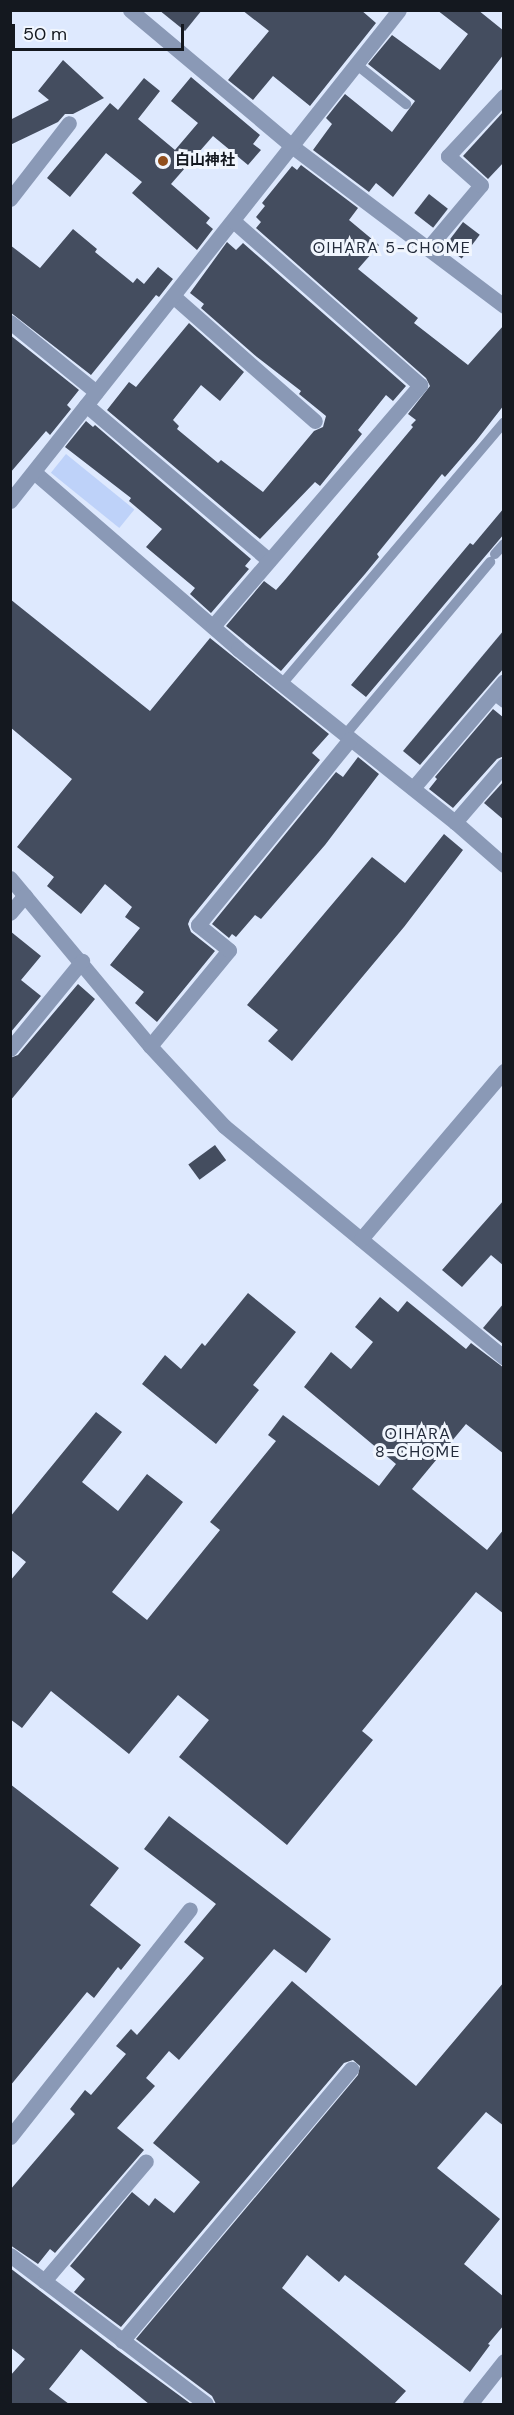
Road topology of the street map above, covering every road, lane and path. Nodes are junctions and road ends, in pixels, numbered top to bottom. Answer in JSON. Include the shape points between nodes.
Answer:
{"nodes":[{"id":1,"x":130,"y":10,"type":"edge"},
{"id":2,"x":399,"y":10,"type":"edge"},
{"id":3,"x":357,"y":66,"type":"junction"},
{"id":4,"x":504,"y":96,"type":"edge"},
{"id":5,"x":406,"y":104,"type":"dead end"},
{"id":6,"x":69,"y":123,"type":"dead end"},
{"id":7,"x":293,"y":147,"type":"junction"},
{"id":8,"x":10,"y":199,"type":"edge"},
{"id":9,"x":233,"y":221,"type":"junction"},
{"id":10,"x":428,"y":248,"type":"junction"},
{"id":11,"x":173,"y":296,"type":"junction"},
{"id":12,"x":504,"y":306,"type":"edge"},
{"id":13,"x":10,"y":322,"type":"edge"},
{"id":14,"x":96,"y":392,"type":"junction"},
{"id":15,"x":86,"y":405,"type":"junction"},
{"id":16,"x":315,"y":421,"type":"dead end"},
{"id":17,"x":504,"y":422,"type":"edge"},
{"id":18,"x":34,"y":472,"type":"junction"},
{"id":19,"x":10,"y":501,"type":"edge"},
{"id":20,"x":504,"y":544,"type":"edge"},
{"id":21,"x":269,"y":560,"type":"junction"},
{"id":22,"x":213,"y":626,"type":"junction"},
{"id":23,"x":504,"y":681,"type":"edge"},
{"id":24,"x":282,"y":684,"type":"junction"},
{"id":25,"x":498,"y":699,"type":"edge"},
{"id":26,"x":348,"y":737,"type":"junction"},
{"id":27,"x":504,"y":765,"type":"edge"},
{"id":28,"x":413,"y":788,"type":"junction"},
{"id":29,"x":455,"y":822,"type":"junction"},
{"id":30,"x":504,"y":865,"type":"edge"},
{"id":31,"x":10,"y":878,"type":"edge"},
{"id":32,"x":25,"y":895,"type":"junction"},
{"id":33,"x":10,"y":913,"type":"edge"},
{"id":34,"x":82,"y":962,"type":"junction"},
{"id":35,"x":150,"y":1046,"type":"junction"},
{"id":36,"x":10,"y":1049,"type":"edge"},
{"id":37,"x":504,"y":1071,"type":"edge"},
{"id":38,"x":361,"y":1239,"type":"junction"},
{"id":39,"x":504,"y":1358,"type":"edge"},
{"id":40,"x":190,"y":1909,"type":"dead end"},
{"id":41,"x":351,"y":2069,"type":"dead end"},
{"id":42,"x":10,"y":2137,"type":"edge"},
{"id":43,"x":146,"y":2161,"type":"dead end"},
{"id":44,"x":10,"y":2255,"type":"edge"},
{"id":45,"x":44,"y":2281,"type":"junction"},
{"id":46,"x":122,"y":2341,"type":"junction"},
{"id":47,"x":504,"y":2361,"type":"edge"},
{"id":48,"x":206,"y":2404,"type":"edge"},
{"id":49,"x":470,"y":2404,"type":"edge"}],
"edges":[{"from":1,"to":7,"type":"street"},
{"from":2,"to":3,"type":"street"},
{"from":3,"to":5,"type":"lane"},
{"from":3,"to":7,"type":"street"},
{"from":4,"to":10,"type":"street","via":[[448,156],[481,185]]},
{"from":6,"to":8,"type":"street"},
{"from":7,"to":9,"type":"street"},
{"from":7,"to":10,"type":"street"},
{"from":9,"to":11,"type":"street"},
{"from":9,"to":21,"type":"street","via":[[420,385]]},
{"from":10,"to":12,"type":"street"},
{"from":11,"to":14,"type":"street"},
{"from":11,"to":16,"type":"street"},
{"from":13,"to":14,"type":"street"},
{"from":14,"to":15,"type":"street"},
{"from":15,"to":18,"type":"street"},
{"from":15,"to":21,"type":"street"},
{"from":17,"to":24,"type":"lane"},
{"from":18,"to":19,"type":"street"},
{"from":18,"to":22,"type":"street"},
{"from":20,"to":26,"type":"lane"},
{"from":21,"to":22,"type":"street"},
{"from":22,"to":24,"type":"street"},
{"from":23,"to":25,"type":"street"},
{"from":24,"to":26,"type":"street"},
{"from":25,"to":28,"type":"street"},
{"from":26,"to":28,"type":"street"},
{"from":26,"to":35,"type":"street","via":[[198,925],[229,950]]},
{"from":27,"to":29,"type":"street"},
{"from":28,"to":29,"type":"street"},
{"from":29,"to":30,"type":"street"},
{"from":31,"to":32,"type":"street"},
{"from":32,"to":33,"type":"street"},
{"from":32,"to":34,"type":"street"},
{"from":34,"to":35,"type":"street"},
{"from":34,"to":36,"type":"street"},
{"from":35,"to":38,"type":"street","via":[[224,1126]]},
{"from":37,"to":38,"type":"street"},
{"from":38,"to":39,"type":"street"},
{"from":40,"to":42,"type":"street"},
{"from":41,"to":46,"type":"street"},
{"from":43,"to":45,"type":"street"},
{"from":44,"to":45,"type":"street"},
{"from":45,"to":46,"type":"street"},
{"from":46,"to":48,"type":"street"},
{"from":47,"to":49,"type":"street"}]}
